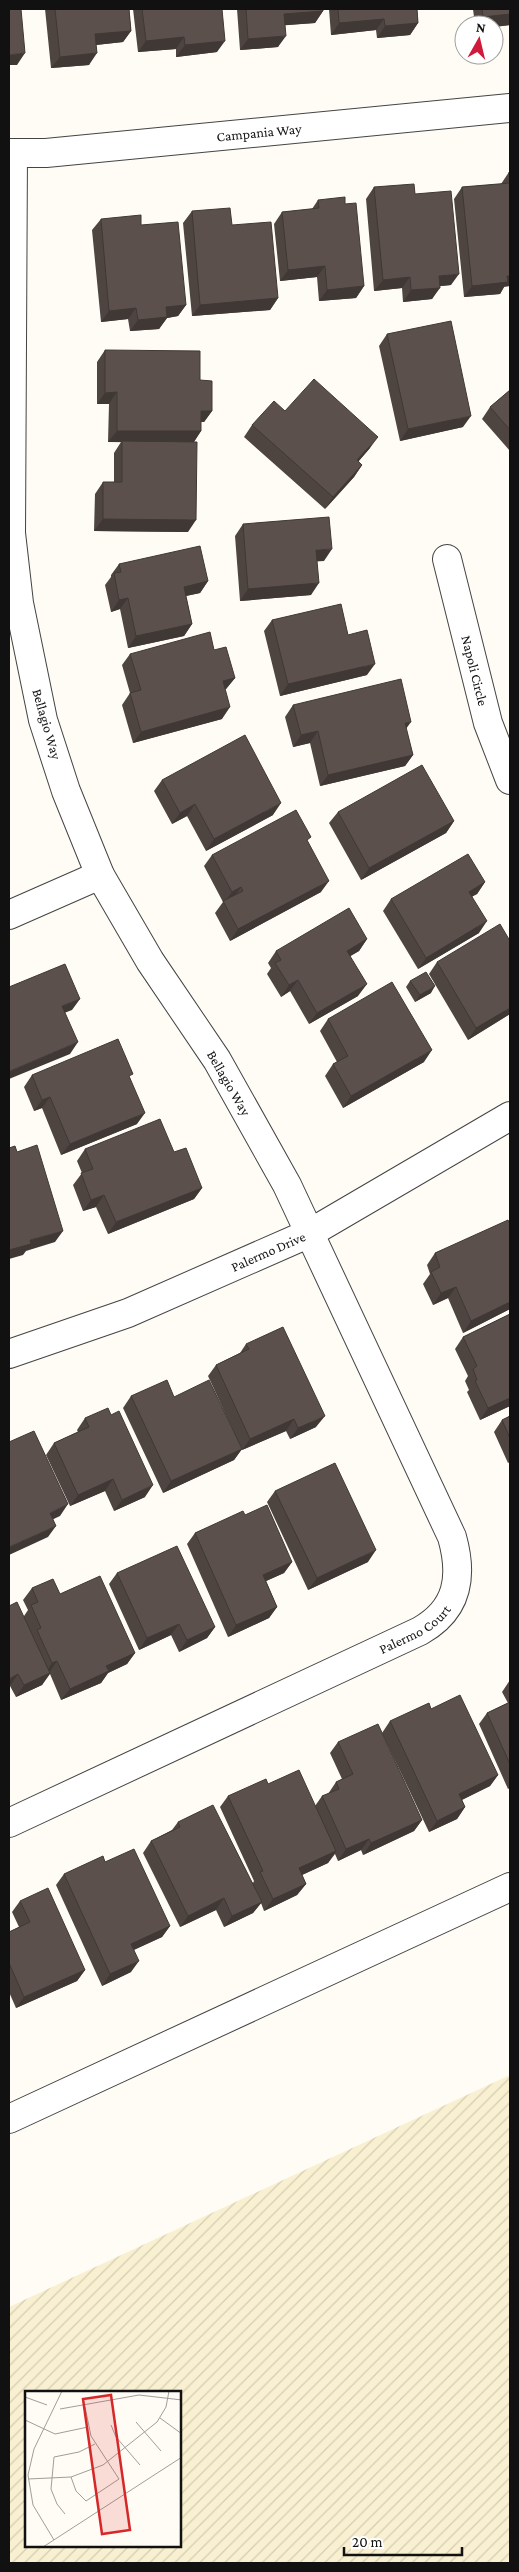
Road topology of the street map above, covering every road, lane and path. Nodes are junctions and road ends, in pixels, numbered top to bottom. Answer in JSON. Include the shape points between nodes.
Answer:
{"nodes":[{"id":1,"x":510,"y":108,"type":"edge"},
{"id":2,"x":11,"y":153,"type":"edge"},
{"id":3,"x":10,"y":533,"type":"edge"},
{"id":4,"x":448,"y":559,"type":"dead end"},
{"id":5,"x":510,"y":780,"type":"edge"},
{"id":6,"x":100,"y":875,"type":"junction"},
{"id":7,"x":9,"y":915,"type":"edge"},
{"id":8,"x":510,"y":1116,"type":"edge"},
{"id":9,"x":310,"y":1233,"type":"junction"},
{"id":10,"x":9,"y":1354,"type":"edge"},
{"id":11,"x":9,"y":1823,"type":"edge"},
{"id":12,"x":510,"y":1888,"type":"edge"},
{"id":13,"x":9,"y":2119,"type":"edge"}],
"edges":[{"from":1,"to":2,"type":"street","name":"Campania Way","via":[[55,152]]},
{"from":2,"to":3,"type":"street","name":"Bellagio Way"},
{"from":3,"to":6,"type":"street","name":"Bellagio Way","via":[[19,603],[43,720],[66,791]]},
{"from":4,"to":5,"type":"street","name":"Napoli Circle","via":[[488,723]]},
{"from":6,"to":7,"type":"street"},
{"from":6,"to":9,"type":"street","name":"Bellagio Way","via":[[150,961],[217,1060]]},
{"from":8,"to":9,"type":"street","name":"Palermo Drive"},
{"from":9,"to":10,"type":"street","name":"Palermo Drive","via":[[128,1313]]},
{"from":9,"to":11,"type":"street","name":"Palermo Court","via":[[452,1537],[459,1571],[451,1601],[442,1615],[420,1631]]},
{"from":12,"to":13,"type":"street"}]}
